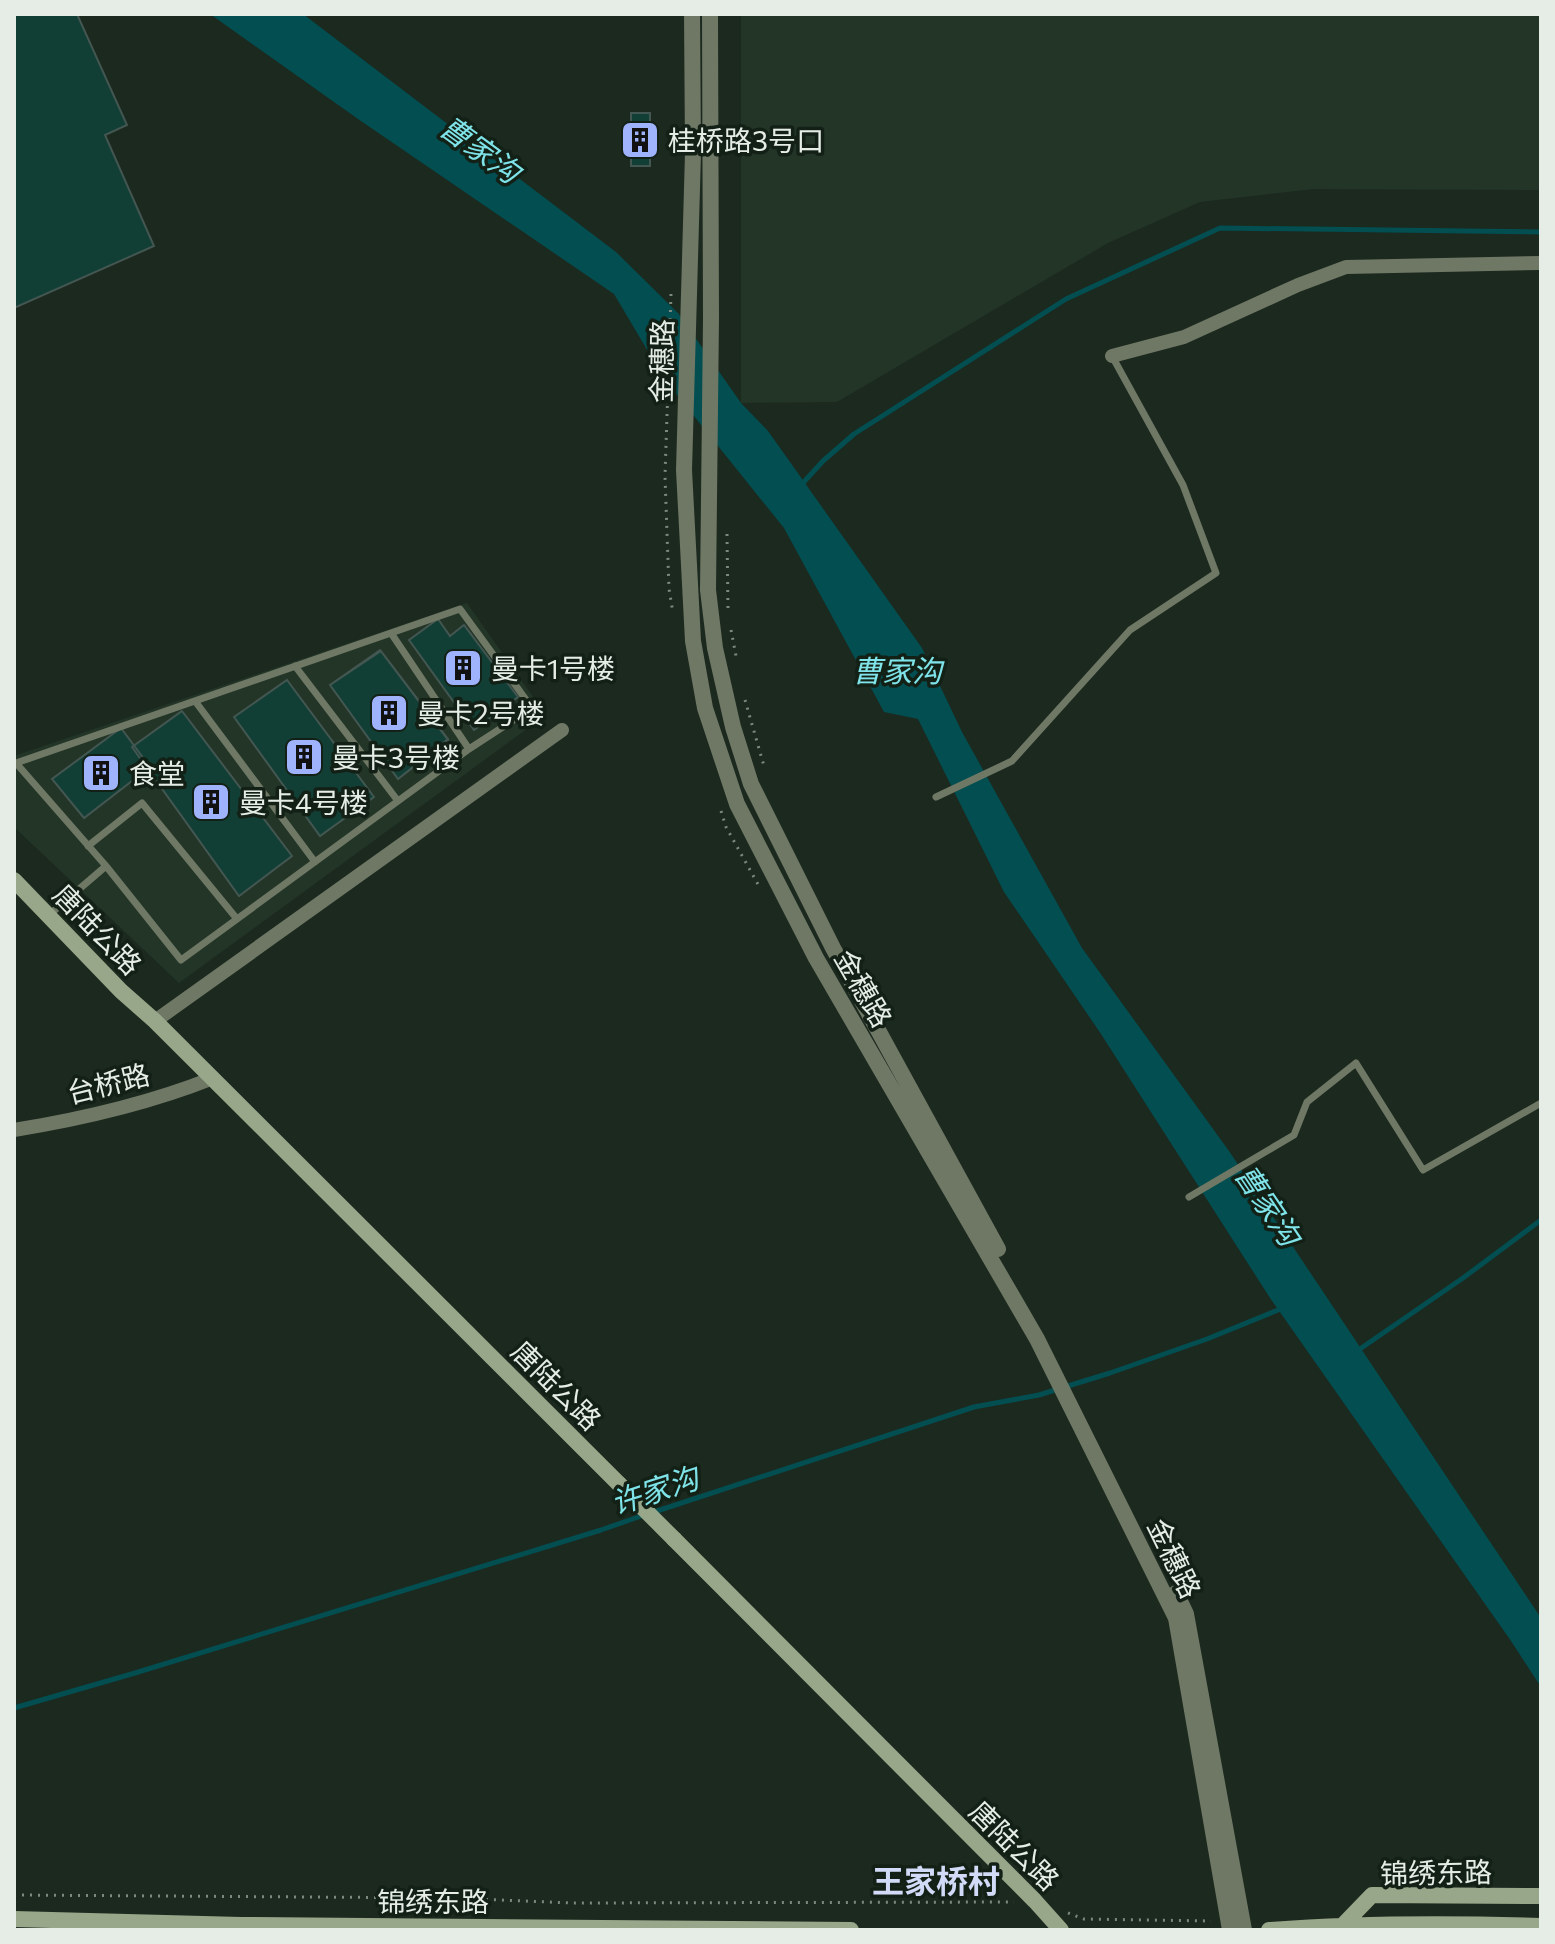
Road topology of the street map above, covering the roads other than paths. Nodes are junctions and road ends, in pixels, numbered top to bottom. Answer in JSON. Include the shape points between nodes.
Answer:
{"nodes":[{"id":1,"x":692,"y":14,"type":"edge"},
{"id":2,"x":710,"y":14,"type":"edge"},
{"id":3,"x":690,"y":247,"type":"junction"},
{"id":4,"x":710,"y":248,"type":"junction"},
{"id":5,"x":1541,"y":263,"type":"edge"},
{"id":6,"x":1112,"y":356,"type":"joint"},
{"id":7,"x":391,"y":633,"type":"junction"},
{"id":8,"x":295,"y":666,"type":"junction"},
{"id":9,"x":195,"y":701,"type":"junction"},
{"id":10,"x":562,"y":730,"type":"dead end"},
{"id":11,"x":469,"y":749,"type":"junction"},
{"id":12,"x":936,"y":797,"type":"dead end"},
{"id":13,"x":398,"y":801,"type":"junction"},
{"id":14,"x":88,"y":846,"type":"junction"},
{"id":15,"x":315,"y":862,"type":"junction"},
{"id":16,"x":106,"y":866,"type":"junction"},
{"id":17,"x":14,"y":880,"type":"edge"},
{"id":18,"x":49,"y":915,"type":"junction"},
{"id":19,"x":237,"y":919,"type":"junction"},
{"id":20,"x":155,"y":1021,"type":"junction"},
{"id":21,"x":213,"y":1078,"type":"junction"},
{"id":22,"x":1541,"y":1103,"type":"edge"},
{"id":23,"x":14,"y":1130,"type":"edge"},
{"id":24,"x":1189,"y":1197,"type":"dead end"},
{"id":25,"x":1041,"y":1337,"type":"junction"},
{"id":26,"x":1075,"y":1406,"type":"junction"},
{"id":27,"x":1538,"y":1896,"type":"edge"},
{"id":28,"x":14,"y":1919,"type":"edge"},
{"id":29,"x":1343,"y":1925,"type":"junction"},
{"id":30,"x":1541,"y":1926,"type":"edge"},
{"id":31,"x":207,"y":1927,"type":"edge"},
{"id":32,"x":241,"y":1928,"type":"edge"},
{"id":33,"x":851,"y":1930,"type":"edge"},
{"id":34,"x":1061,"y":1930,"type":"edge"},
{"id":35,"x":1230,"y":1930,"type":"edge"},
{"id":36,"x":1244,"y":1930,"type":"edge"},
{"id":37,"x":1269,"y":1930,"type":"edge"}],
"edges":[{"from":1,"to":3,"type":"street","name":"金穗路"},
{"from":2,"to":4,"type":"street","name":"金穗路"},
{"from":3,"to":4,"type":"street"},
{"from":3,"to":25,"type":"street","name":"金穗路","via":[[684,470],[693,641],[705,708],[737,804],[816,958]]},
{"from":4,"to":25,"type":"street","name":"金穗路","via":[[708,590],[733,727],[751,784],[833,948]]},
{"from":5,"to":6,"type":"street","via":[[1346,267],[1184,337]]},
{"from":6,"to":12,"type":"lane","via":[[1183,485],[1216,573],[1130,630],[1012,761]]},
{"from":7,"to":8,"type":"lane"},
{"from":7,"to":11,"type":"lane"},
{"from":7,"to":11,"type":"lane","via":[[460,609],[532,708]]},
{"from":8,"to":9,"type":"lane"},
{"from":8,"to":13,"type":"lane"},
{"from":9,"to":14,"type":"lane","via":[[16,763]]},
{"from":9,"to":15,"type":"lane"},
{"from":10,"to":20,"type":"street"},
{"from":11,"to":13,"type":"lane"},
{"from":13,"to":15,"type":"lane"},
{"from":14,"to":16,"type":"lane"},
{"from":14,"to":19,"type":"lane","via":[[142,803]]},
{"from":15,"to":19,"type":"lane"},
{"from":16,"to":18,"type":"lane"},
{"from":16,"to":19,"type":"lane","via":[[181,960]]},
{"from":17,"to":18,"type":"main road","name":"唐陆公路"},
{"from":18,"to":20,"type":"main road","name":"唐陆公路"},
{"from":20,"to":21,"type":"main road","name":"唐陆公路"},
{"from":21,"to":23,"type":"street","name":"台桥路","via":[[147,1102]]},
{"from":21,"to":34,"type":"main road","name":"唐陆公路","bridge":true},
{"from":22,"to":24,"type":"lane","via":[[1423,1170],[1356,1063],[1307,1102],[1294,1135]]},
{"from":25,"to":26,"type":"street","name":"金穗路"},
{"from":26,"to":35,"type":"street","name":"金穗路","via":[[1176,1618]]},
{"from":26,"to":36,"type":"street","name":"金穗路","via":[[1186,1614]]},
{"from":27,"to":29,"type":"main road","name":"锦绣东路","via":[[1372,1895]]},
{"from":28,"to":31,"type":"main road","name":"锦绣东路"},
{"from":29,"to":30,"type":"main road","name":"锦绣东路"},
{"from":29,"to":37,"type":"main road","name":"锦绣东路"},
{"from":31,"to":32,"type":"main road","name":"锦绣东路"},
{"from":32,"to":33,"type":"main road","name":"锦绣东路"}]}
